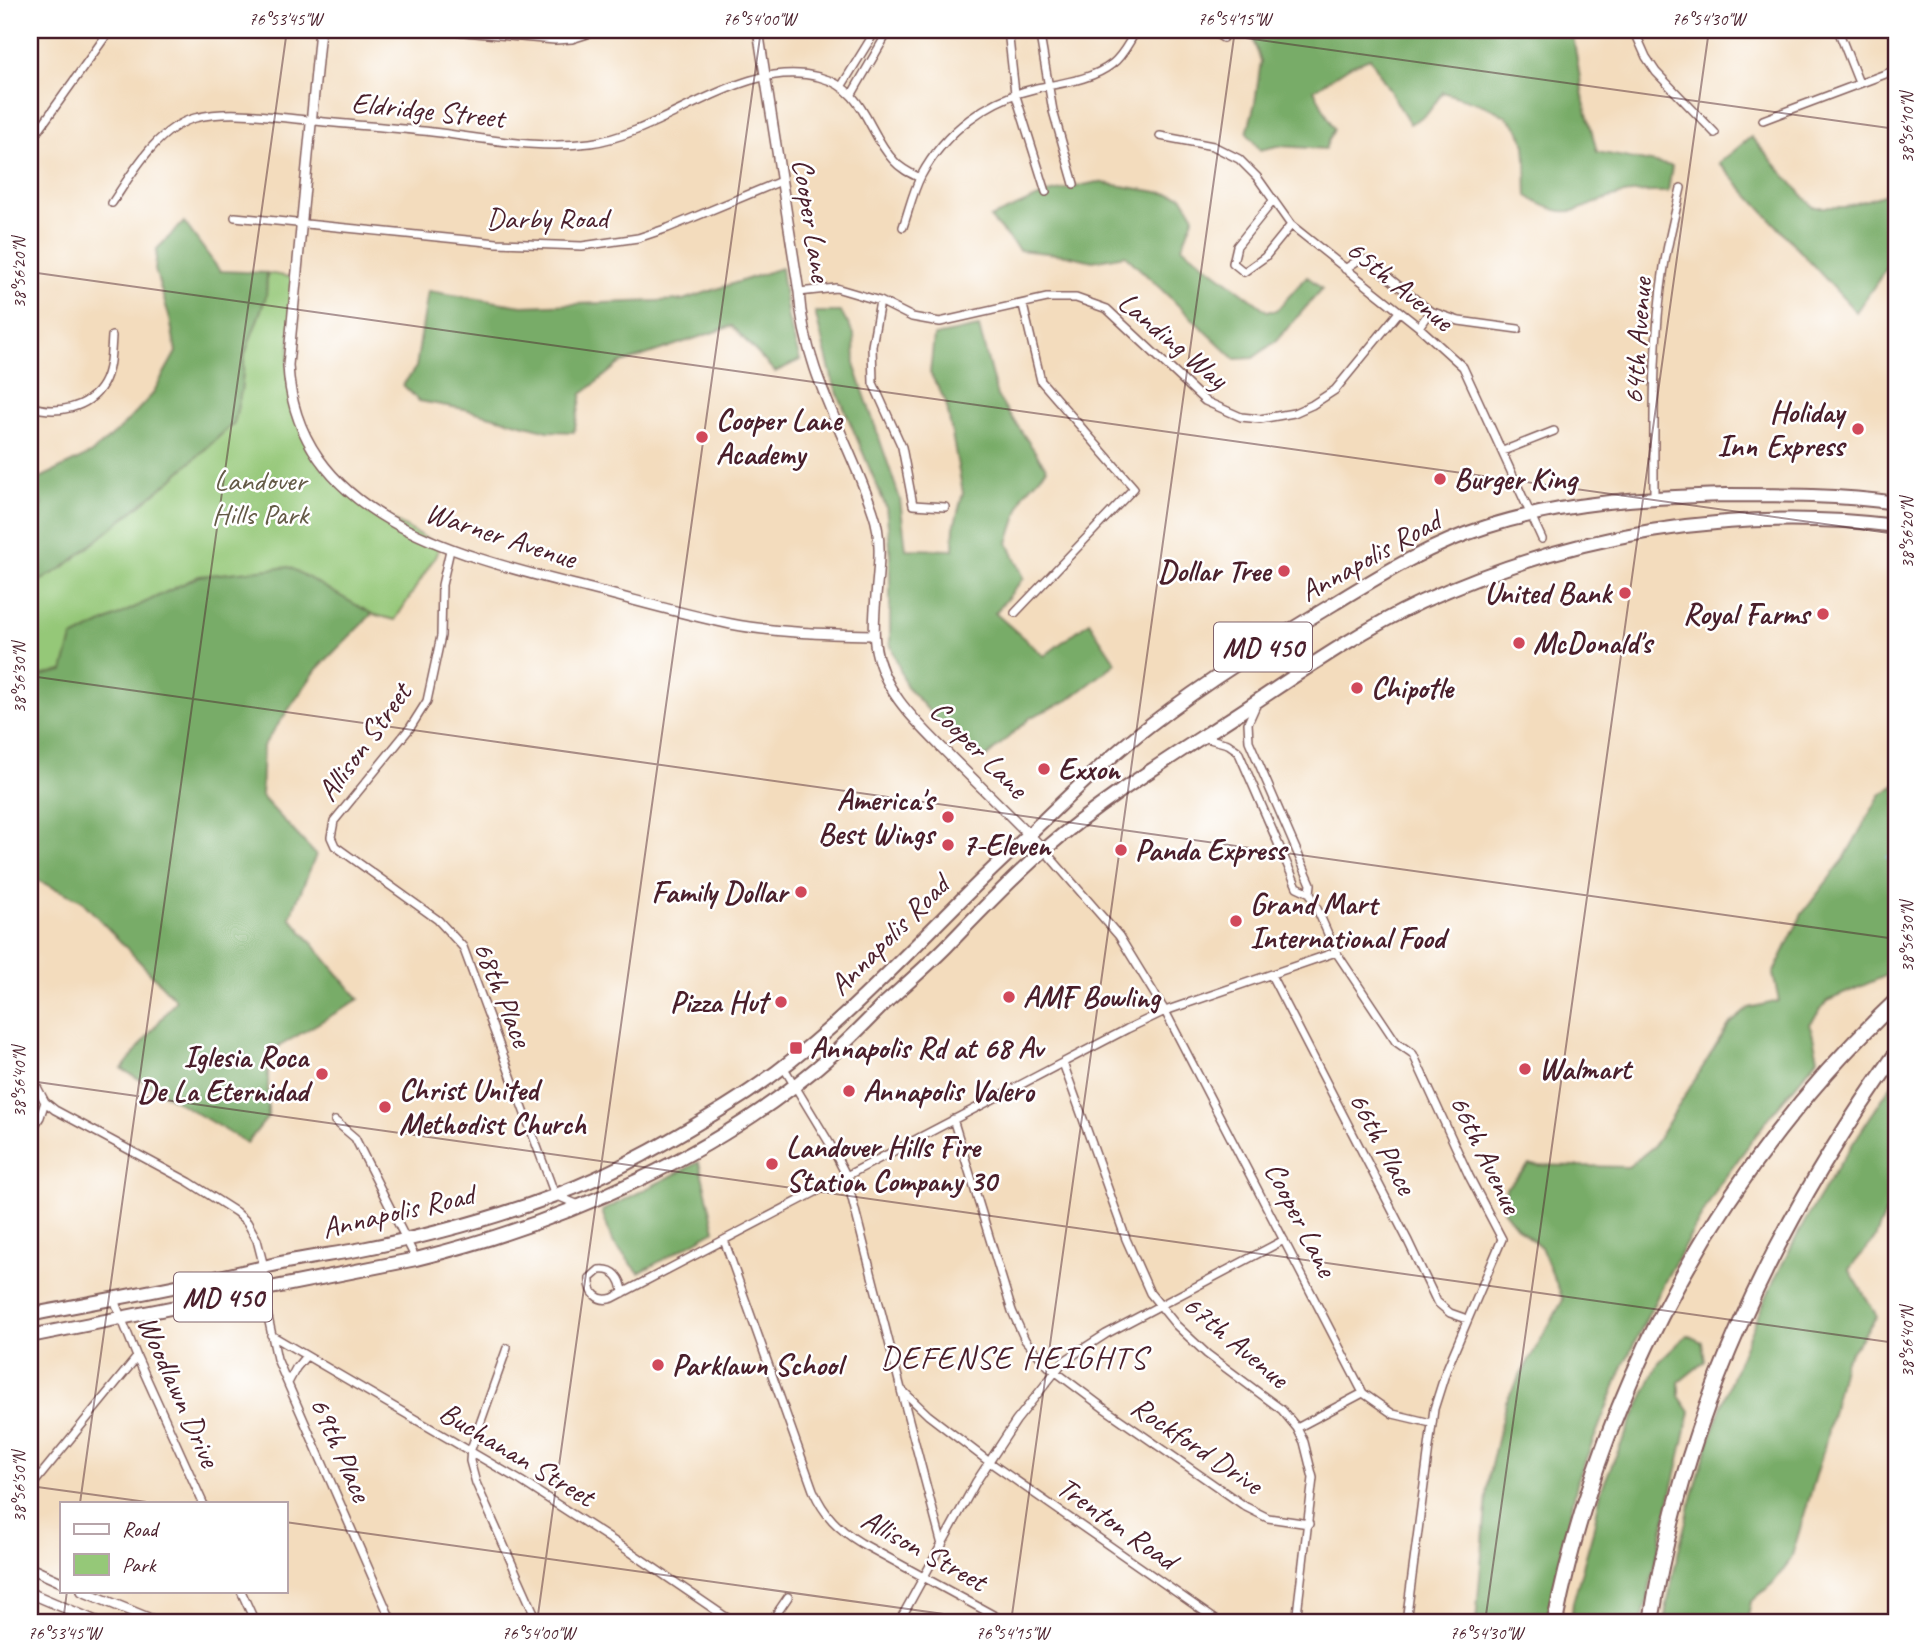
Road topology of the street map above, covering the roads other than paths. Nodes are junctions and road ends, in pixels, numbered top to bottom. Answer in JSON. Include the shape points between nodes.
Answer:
{"nodes":[{"id":1,"x":110,"y":30,"type":"edge"},
{"id":2,"x":320,"y":30,"type":"edge"},
{"id":3,"x":441,"y":30,"type":"edge"},
{"id":4,"x":600,"y":30,"type":"edge"},
{"id":5,"x":758,"y":30,"type":"edge"},
{"id":6,"x":876,"y":30,"type":"edge"},
{"id":7,"x":888,"y":30,"type":"edge"},
{"id":8,"x":1008,"y":30,"type":"edge"},
{"id":9,"x":1039,"y":30,"type":"edge"},
{"id":10,"x":1137,"y":30,"type":"edge"},
{"id":11,"x":1210,"y":30,"type":"edge"},
{"id":12,"x":1634,"y":30,"type":"edge"},
{"id":13,"x":1838,"y":30,"type":"edge"},
{"id":14,"x":464,"y":31,"type":"edge"},
{"id":15,"x":1223,"y":38,"type":"dead end"},
{"id":16,"x":1896,"y":70,"type":"edge"},
{"id":17,"x":765,"y":77,"type":"junction"},
{"id":18,"x":1859,"y":83,"type":"junction"},
{"id":19,"x":1048,"y":86,"type":"junction"},
{"id":20,"x":841,"y":87,"type":"junction"},
{"id":21,"x":1015,"y":93,"type":"junction"},
{"id":22,"x":852,"y":94,"type":"junction"},
{"id":23,"x":1763,"y":120,"type":"dead end"},
{"id":24,"x":312,"y":121,"type":"junction"},
{"id":25,"x":1715,"y":133,"type":"dead end"},
{"id":26,"x":1160,"y":136,"type":"dead end"},
{"id":27,"x":30,"y":142,"type":"edge"},
{"id":28,"x":920,"y":178,"type":"junction"},
{"id":29,"x":781,"y":181,"type":"junction"},
{"id":30,"x":1074,"y":184,"type":"dead end"},
{"id":31,"x":1681,"y":188,"type":"dead end"},
{"id":32,"x":1045,"y":192,"type":"dead end"},
{"id":33,"x":1273,"y":201,"type":"junction"},
{"id":34,"x":112,"y":202,"type":"dead end"},
{"id":35,"x":235,"y":217,"type":"dead end"},
{"id":36,"x":302,"y":223,"type":"junction"},
{"id":37,"x":1291,"y":225,"type":"junction"},
{"id":38,"x":904,"y":226,"type":"dead end"},
{"id":39,"x":1345,"y":268,"type":"junction"},
{"id":40,"x":799,"y":292,"type":"junction"},
{"id":41,"x":880,"y":301,"type":"junction"},
{"id":42,"x":1023,"y":305,"type":"junction"},
{"id":43,"x":1430,"y":311,"type":"junction"},
{"id":44,"x":1399,"y":312,"type":"junction"},
{"id":45,"x":1419,"y":327,"type":"junction"},
{"id":46,"x":1518,"y":329,"type":"dead end"},
{"id":47,"x":111,"y":336,"type":"dead end"},
{"id":48,"x":30,"y":406,"type":"edge"},
{"id":49,"x":1554,"y":431,"type":"dead end"},
{"id":50,"x":1503,"y":451,"type":"junction"},
{"id":51,"x":1654,"y":498,"type":"junction"},
{"id":52,"x":1896,"y":503,"type":"edge"},
{"id":53,"x":945,"y":507,"type":"dead end"},
{"id":54,"x":1532,"y":515,"type":"junction"},
{"id":55,"x":1896,"y":526,"type":"edge"},
{"id":56,"x":1542,"y":539,"type":"dead end"},
{"id":57,"x":450,"y":550,"type":"junction"},
{"id":58,"x":1016,"y":613,"type":"dead end"},
{"id":59,"x":874,"y":635,"type":"junction"},
{"id":60,"x":1259,"y":699,"type":"junction"},
{"id":61,"x":1201,"y":737,"type":"junction"},
{"id":62,"x":1030,"y":836,"type":"junction"},
{"id":63,"x":331,"y":837,"type":"joint"},
{"id":64,"x":1044,"y":850,"type":"junction"},
{"id":65,"x":1310,"y":893,"type":"junction"},
{"id":66,"x":1336,"y":952,"type":"junction"},
{"id":67,"x":1271,"y":975,"type":"junction"},
{"id":68,"x":1896,"y":1001,"type":"edge"},
{"id":69,"x":1165,"y":1011,"type":"junction"},
{"id":70,"x":1896,"y":1054,"type":"edge"},
{"id":71,"x":1063,"y":1063,"type":"junction"},
{"id":72,"x":784,"y":1068,"type":"junction"},
{"id":73,"x":30,"y":1074,"type":"edge"},
{"id":74,"x":795,"y":1084,"type":"junction"},
{"id":75,"x":45,"y":1102,"type":"junction"},
{"id":76,"x":953,"y":1119,"type":"junction"},
{"id":77,"x":334,"y":1121,"type":"dead end"},
{"id":78,"x":30,"y":1133,"type":"edge"},
{"id":79,"x":846,"y":1175,"type":"junction"},
{"id":80,"x":555,"y":1195,"type":"junction"},
{"id":81,"x":579,"y":1205,"type":"junction"},
{"id":82,"x":406,"y":1240,"type":"junction"},
{"id":83,"x":724,"y":1240,"type":"junction"},
{"id":84,"x":1284,"y":1240,"type":"junction"},
{"id":85,"x":416,"y":1259,"type":"junction"},
{"id":86,"x":264,"y":1267,"type":"junction"},
{"id":87,"x":262,"y":1289,"type":"junction"},
{"id":88,"x":623,"y":1293,"type":"junction"},
{"id":89,"x":113,"y":1297,"type":"junction"},
{"id":90,"x":1158,"y":1304,"type":"junction"},
{"id":91,"x":30,"y":1315,"type":"edge"},
{"id":92,"x":120,"y":1316,"type":"junction"},
{"id":93,"x":1468,"y":1319,"type":"junction"},
{"id":94,"x":271,"y":1335,"type":"junction"},
{"id":95,"x":30,"y":1336,"type":"edge"},
{"id":96,"x":507,"y":1348,"type":"dead end"},
{"id":97,"x":306,"y":1356,"type":"junction"},
{"id":98,"x":137,"y":1357,"type":"junction"},
{"id":99,"x":1054,"y":1371,"type":"junction"},
{"id":100,"x":288,"y":1383,"type":"junction"},
{"id":101,"x":901,"y":1389,"type":"junction"},
{"id":102,"x":1363,"y":1393,"type":"junction"},
{"id":103,"x":1431,"y":1423,"type":"junction"},
{"id":104,"x":1297,"y":1428,"type":"junction"},
{"id":105,"x":471,"y":1450,"type":"junction"},
{"id":106,"x":988,"y":1461,"type":"junction"},
{"id":107,"x":30,"y":1488,"type":"edge"},
{"id":108,"x":203,"y":1502,"type":"edge"},
{"id":109,"x":1309,"y":1524,"type":"junction"},
{"id":110,"x":942,"y":1545,"type":"junction"},
{"id":111,"x":30,"y":1568,"type":"edge"},
{"id":112,"x":924,"y":1577,"type":"junction"},
{"id":113,"x":60,"y":1582,"type":"edge"},
{"id":114,"x":84,"y":1592,"type":"edge"},
{"id":115,"x":241,"y":1592,"type":"edge"},
{"id":116,"x":30,"y":1594,"type":"edge"},
{"id":117,"x":788,"y":1597,"type":"dead end"},
{"id":118,"x":78,"y":1618,"type":"edge"},
{"id":119,"x":98,"y":1622,"type":"edge"},
{"id":120,"x":158,"y":1622,"type":"edge"},
{"id":121,"x":255,"y":1622,"type":"edge"},
{"id":122,"x":392,"y":1622,"type":"edge"},
{"id":123,"x":538,"y":1622,"type":"edge"},
{"id":124,"x":733,"y":1622,"type":"edge"},
{"id":125,"x":771,"y":1622,"type":"edge"},
{"id":126,"x":899,"y":1622,"type":"edge"},
{"id":127,"x":1006,"y":1622,"type":"edge"},
{"id":128,"x":1219,"y":1622,"type":"edge"},
{"id":129,"x":1296,"y":1622,"type":"edge"},
{"id":130,"x":1406,"y":1622,"type":"edge"},
{"id":131,"x":1555,"y":1622,"type":"edge"},
{"id":132,"x":1651,"y":1622,"type":"edge"}],
"edges":[{"from":1,"to":27,"type":"street"},
{"from":2,"to":24,"type":"street","name":"Warner Avenue"},
{"from":3,"to":14,"type":"street"},
{"from":4,"to":14,"type":"street","via":[[555,40]]},
{"from":5,"to":17,"type":"street","name":"Cooper Lane"},
{"from":6,"to":20,"type":"street"},
{"from":7,"to":22,"type":"street"},
{"from":8,"to":21,"type":"street"},
{"from":9,"to":19,"type":"street"},
{"from":10,"to":19,"type":"street","via":[[1123,53],[1099,73]]},
{"from":11,"to":15,"type":"street"},
{"from":12,"to":25,"type":"street","via":[[1656,72]]},
{"from":13,"to":18,"type":"street"},
{"from":16,"to":18,"type":"street"},
{"from":17,"to":20,"type":"street","name":"Eldridge Street","via":[[801,74]]},
{"from":17,"to":24,"type":"street","name":"Eldridge Street","via":[[640,129],[591,143],[532,143]]},
{"from":17,"to":29,"type":"street","name":"Cooper Lane"},
{"from":18,"to":23,"type":"street"},
{"from":19,"to":21,"type":"street"},
{"from":19,"to":30,"type":"street"},
{"from":20,"to":22,"type":"street","name":"Eldridge Street"},
{"from":21,"to":28,"type":"street","via":[[965,122]]},
{"from":21,"to":32,"type":"street"},
{"from":22,"to":28,"type":"street","via":[[896,164]]},
{"from":24,"to":34,"type":"street","name":"Eldridge Street","via":[[232,114],[193,118],[157,142]]},
{"from":24,"to":36,"type":"street","name":"Warner Avenue"},
{"from":26,"to":33,"type":"street","name":"65th Avenue","via":[[1213,146],[1239,159]]},
{"from":28,"to":38,"type":"street"},
{"from":29,"to":36,"type":"street","name":"Darby Road","via":[[638,238],[582,246],[497,243]]},
{"from":29,"to":40,"type":"street","name":"Cooper Lane"},
{"from":31,"to":51,"type":"street","name":"64th Avenue","via":[[1660,303]]},
{"from":33,"to":37,"type":"street","name":"65th Avenue"},
{"from":33,"to":37,"type":"street","via":[[1237,246],[1233,263],[1244,272],[1265,257]]},
{"from":35,"to":36,"type":"street","name":"Darby Road"},
{"from":36,"to":57,"type":"street","name":"Warner Avenue","via":[[288,365],[301,428],[313,451],[345,489],[422,539]]},
{"from":37,"to":39,"type":"street","name":"65th Avenue"},
{"from":39,"to":43,"type":"street","via":[[1360,259],[1368,261]]},
{"from":39,"to":44,"type":"street","name":"65th Avenue"},
{"from":40,"to":41,"type":"street","name":"Landing Way","via":[[836,288]]},
{"from":40,"to":59,"type":"street","name":"Cooper Lane","via":[[807,348],[875,516]]},
{"from":41,"to":42,"type":"street","name":"Landing Way","via":[[912,317],[940,322]]},
{"from":41,"to":53,"type":"street","via":[[872,346],[873,383],[902,447],[913,505]]},
{"from":42,"to":44,"type":"street","name":"Landing Way","via":[[1047,298],[1076,298],[1107,309],[1205,401],[1241,417],[1260,419],[1294,413],[1335,390]]},
{"from":42,"to":58,"type":"street","via":[[1041,381],[1134,488]]},
{"from":43,"to":45,"type":"street"},
{"from":43,"to":46,"type":"street","via":[[1459,321]]},
{"from":44,"to":45,"type":"street","name":"65th Avenue"},
{"from":45,"to":50,"type":"street","name":"65th Avenue","via":[[1463,367]]},
{"from":47,"to":48,"type":"street","via":[[109,367],[96,393],[75,407]]},
{"from":49,"to":50,"type":"street"},
{"from":50,"to":54,"type":"street","name":"65th Avenue"},
{"from":51,"to":52,"type":"main road","name":"Annapolis Road","number":"MD 450","via":[[1789,496]]},
{"from":51,"to":54,"type":"main road","name":"Annapolis Road","number":"MD 450"},
{"from":54,"to":56,"type":"street","name":"65th Avenue"},
{"from":54,"to":62,"type":"main road","name":"Annapolis Road","number":"MD 450","via":[[1480,529],[1409,558],[1272,641],[1150,725]]},
{"from":55,"to":60,"type":"main road","name":"Annapolis Road","number":"MD 450","via":[[1823,519],[1728,521],[1654,529],[1565,549],[1419,603]]},
{"from":57,"to":59,"type":"street","name":"Warner Avenue","via":[[733,624]]},
{"from":57,"to":63,"type":"street","name":"Allison Street","via":[[442,585],[441,636],[427,701],[334,821]]},
{"from":59,"to":62,"type":"street","name":"Cooper Lane","via":[[879,663],[903,707]]},
{"from":60,"to":61,"type":"main road","name":"Annapolis Road","number":"MD 450"},
{"from":60,"to":65,"type":"street","name":"66th Avenue","via":[[1248,723],[1249,741],[1311,884]]},
{"from":61,"to":64,"type":"main road","name":"Annapolis Road","number":"MD 450"},
{"from":61,"to":65,"type":"street","name":"66th Avenue","via":[[1237,751],[1297,887]]},
{"from":62,"to":64,"type":"street","name":"Cooper Lane"},
{"from":62,"to":72,"type":"main road","name":"Annapolis Road","number":"MD 450","via":[[850,1011]]},
{"from":63,"to":80,"type":"street","name":"68th Place","via":[[335,846],[438,920],[463,947]]},
{"from":64,"to":69,"type":"street","name":"Cooper Lane","via":[[1119,936]]},
{"from":64,"to":74,"type":"main road","name":"Annapolis Road","number":"MD 450","via":[[836,1051]]},
{"from":65,"to":66,"type":"street","name":"66th Avenue"},
{"from":66,"to":67,"type":"street"},
{"from":66,"to":93,"type":"street","name":"66th Avenue","via":[[1396,1042],[1413,1054],[1502,1239]]},
{"from":67,"to":69,"type":"street"},
{"from":67,"to":93,"type":"street","name":"66th Place","via":[[1437,1302]]},
{"from":68,"to":131,"type":"highway","via":[[1827,1073],[1753,1162],[1668,1301],[1605,1445]]},
{"from":69,"to":71,"type":"street"},
{"from":69,"to":84,"type":"street","name":"Cooper Lane"},
{"from":70,"to":132,"type":"highway","via":[[1805,1196],[1738,1328],[1686,1471]]},
{"from":71,"to":76,"type":"street"},
{"from":71,"to":90,"type":"street","name":"67th Avenue","via":[[1134,1260]]},
{"from":72,"to":74,"type":"street"},
{"from":72,"to":80,"type":"main road","name":"Annapolis Road","number":"MD 450","via":[[655,1148]]},
{"from":73,"to":75,"type":"street"},
{"from":74,"to":79,"type":"street"},
{"from":74,"to":81,"type":"main road","name":"Annapolis Road","number":"MD 450","via":[[719,1136]]},
{"from":75,"to":78,"type":"street"},
{"from":75,"to":86,"type":"street","via":[[236,1212],[253,1232]]},
{"from":76,"to":79,"type":"street"},
{"from":76,"to":99,"type":"street","name":"Rockford Drive","via":[[1017,1326],[1033,1351]]},
{"from":77,"to":82,"type":"street","via":[[355,1138]]},
{"from":79,"to":83,"type":"street"},
{"from":79,"to":101,"type":"street"},
{"from":80,"to":81,"type":"street"},
{"from":80,"to":82,"type":"main road","name":"Annapolis Road","number":"MD 450"},
{"from":81,"to":85,"type":"main road","name":"Annapolis Road","number":"MD 450","via":[[484,1241]]},
{"from":82,"to":85,"type":"street"},
{"from":82,"to":86,"type":"main road","name":"Annapolis Road","number":"MD 450"},
{"from":83,"to":88,"type":"street"},
{"from":83,"to":112,"type":"street","name":"Allison Street","via":[[824,1511],[844,1532]]},
{"from":84,"to":90,"type":"street"},
{"from":84,"to":102,"type":"street","name":"Cooper Lane"},
{"from":85,"to":87,"type":"main road","name":"Annapolis Road","number":"MD 450"},
{"from":86,"to":87,"type":"street","name":"69th Place"},
{"from":86,"to":89,"type":"main road","name":"Annapolis Road","number":"MD 450"},
{"from":87,"to":92,"type":"main road","name":"Annapolis Road","number":"MD 450"},
{"from":87,"to":94,"type":"street","name":"69th Place"},
{"from":88,"to":88,"type":"street","via":[[613,1271],[599,1270],[590,1278],[592,1292],[600,1299]]},
{"from":89,"to":91,"type":"main road","name":"Annapolis Road","number":"MD 450"},
{"from":89,"to":92,"type":"street","name":"Woodlawn Drive"},
{"from":90,"to":99,"type":"street","via":[[1079,1350]]},
{"from":90,"to":104,"type":"street","name":"67th Avenue","via":[[1199,1347],[1269,1399]]},
{"from":92,"to":95,"type":"main road","name":"Annapolis Road","number":"MD 450"},
{"from":92,"to":98,"type":"street","name":"Woodlawn Drive"},
{"from":93,"to":103,"type":"street","name":"66th Avenue"},
{"from":94,"to":97,"type":"street","name":"Buchanan Street"},
{"from":94,"to":100,"type":"street","name":"69th Place"},
{"from":96,"to":105,"type":"street"},
{"from":97,"to":100,"type":"street"},
{"from":97,"to":105,"type":"street","name":"Buchanan Street"},
{"from":98,"to":107,"type":"street"},
{"from":98,"to":108,"type":"street","name":"Woodlawn Drive"},
{"from":99,"to":106,"type":"street"},
{"from":99,"to":109,"type":"street","name":"Rockford Drive","via":[[1257,1514]]},
{"from":100,"to":122,"type":"street","name":"69th Place"},
{"from":101,"to":106,"type":"street","name":"Trenton Road"},
{"from":101,"to":110,"type":"street"},
{"from":102,"to":103,"type":"street","name":"Cooper Lane","via":[[1393,1414]]},
{"from":102,"to":104,"type":"street"},
{"from":103,"to":130,"type":"street","name":"66th Avenue"},
{"from":104,"to":109,"type":"street","name":"67th Avenue","via":[[1313,1478]]},
{"from":105,"to":123,"type":"street","via":[[476,1483]]},
{"from":105,"to":124,"type":"street","name":"Buchanan Street"},
{"from":106,"to":110,"type":"street"},
{"from":106,"to":128,"type":"street","name":"Trenton Road"},
{"from":109,"to":129,"type":"street","name":"67th Avenue"},
{"from":110,"to":112,"type":"street"},
{"from":111,"to":113,"type":"street"},
{"from":112,"to":126,"type":"street"},
{"from":112,"to":127,"type":"street","name":"Allison Street"},
{"from":114,"to":120,"type":"street"},
{"from":115,"to":121,"type":"street"},
{"from":116,"to":118,"type":"street"},
{"from":117,"to":125,"type":"street"},
{"from":118,"to":119,"type":"street"}]}
